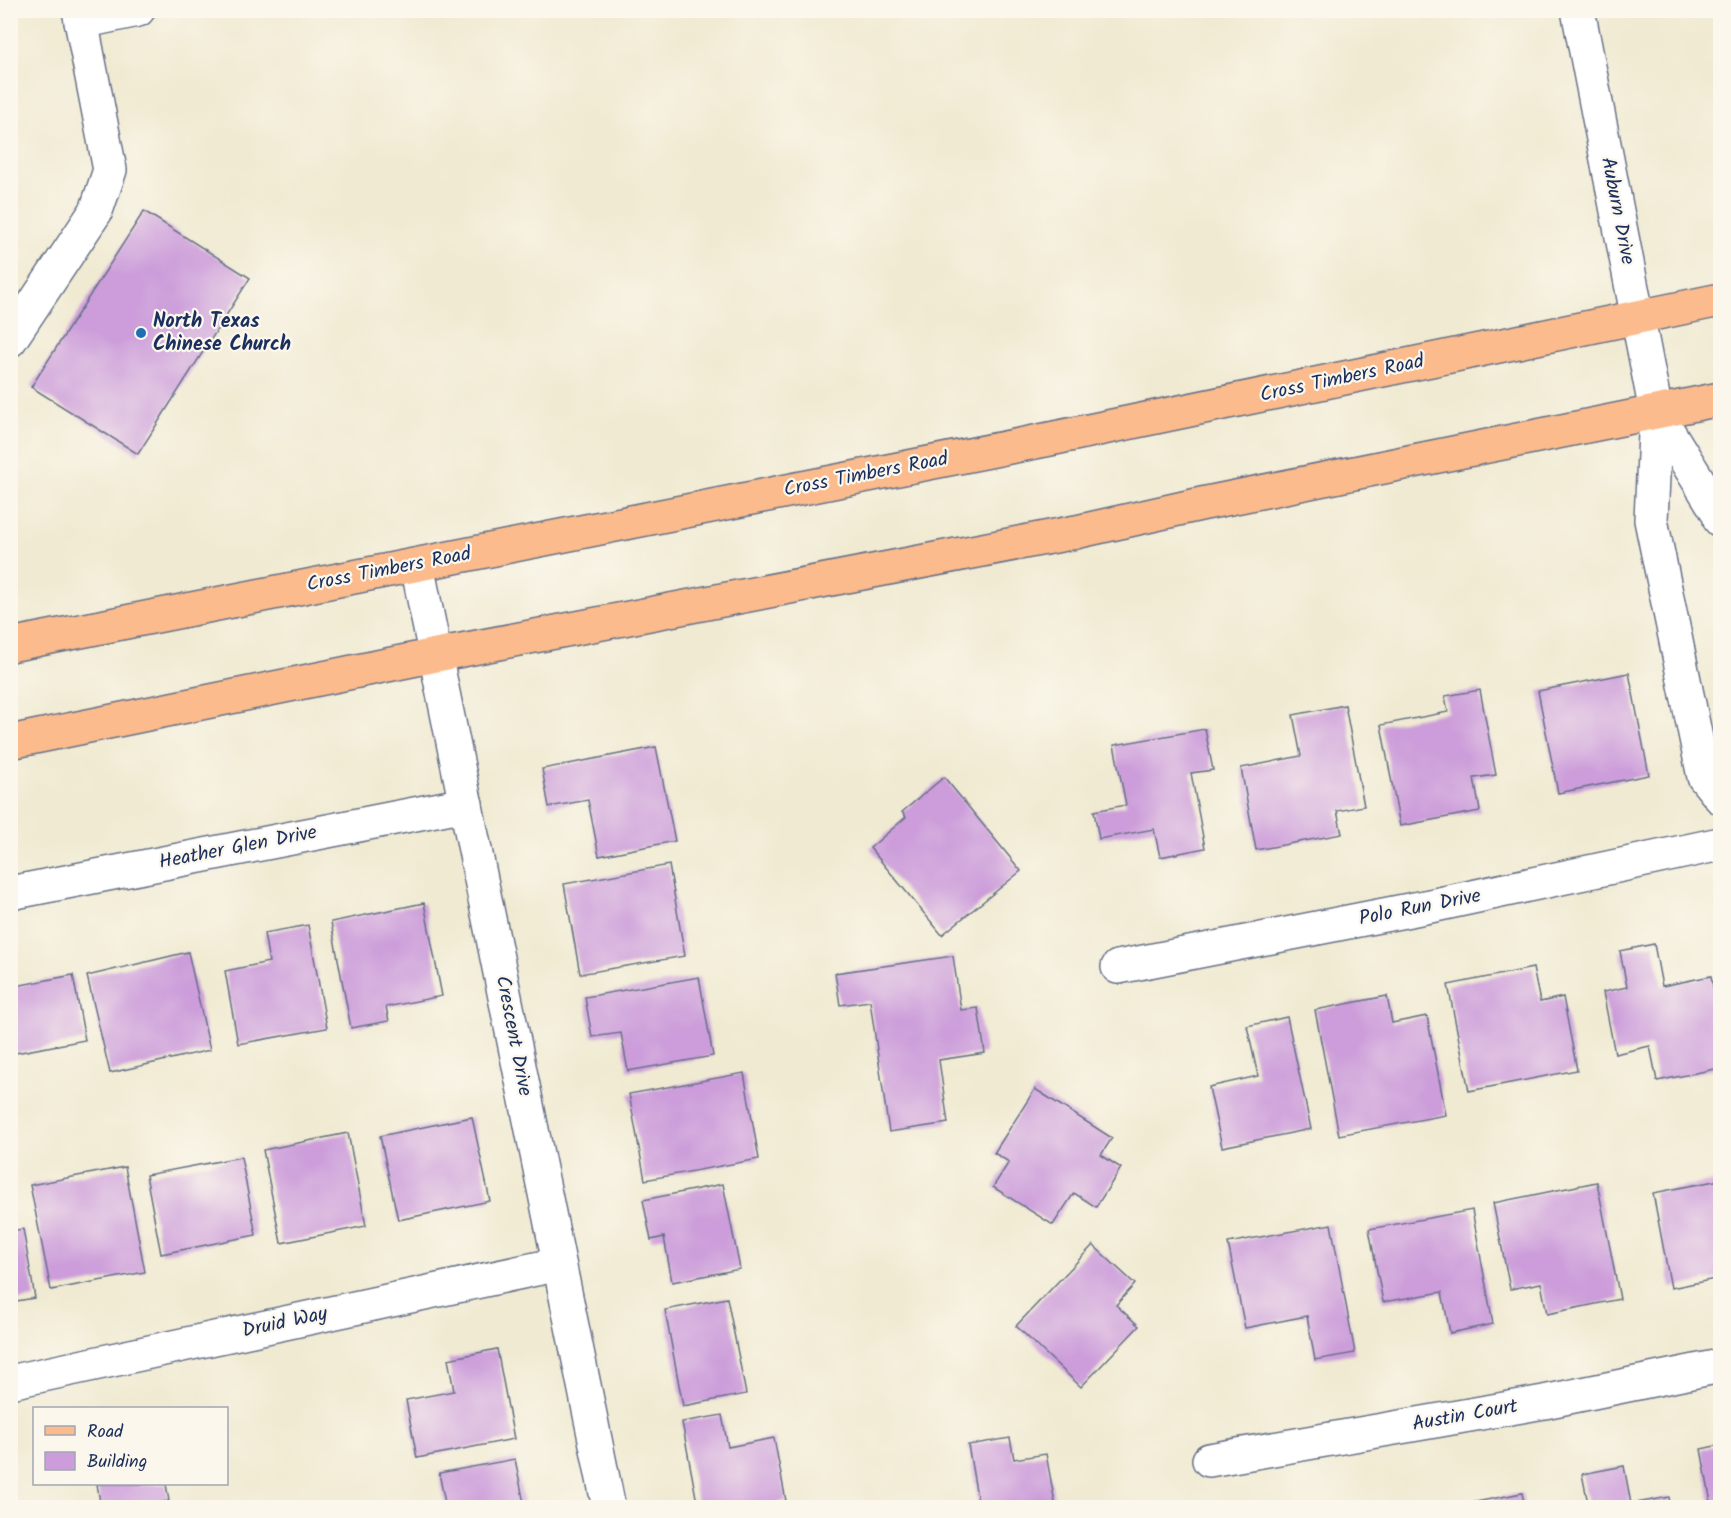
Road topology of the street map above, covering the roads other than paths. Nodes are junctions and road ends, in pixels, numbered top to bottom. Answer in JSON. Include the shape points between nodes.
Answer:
{"nodes":[{"id":1,"x":138,"y":10,"type":"edge"},
{"id":2,"x":1578,"y":10,"type":"edge"},
{"id":3,"x":80,"y":16,"type":"edge"},
{"id":4,"x":1720,"y":300,"type":"edge"},
{"id":5,"x":1637,"y":318,"type":"junction"},
{"id":6,"x":10,"y":340,"type":"edge"},
{"id":7,"x":1720,"y":399,"type":"edge"},
{"id":8,"x":1656,"y":412,"type":"junction"},
{"id":9,"x":1720,"y":520,"type":"edge"},
{"id":10,"x":417,"y":565,"type":"junction"},
{"id":11,"x":10,"y":645,"type":"edge"},
{"id":12,"x":436,"y":655,"type":"junction"},
{"id":13,"x":10,"y":742,"type":"edge"},
{"id":14,"x":1720,"y":796,"type":"edge"},
{"id":15,"x":466,"y":804,"type":"junction"},
{"id":16,"x":1720,"y":844,"type":"edge"},
{"id":17,"x":10,"y":892,"type":"edge"},
{"id":18,"x":1118,"y":967,"type":"dead end"},
{"id":19,"x":559,"y":1264,"type":"junction"},
{"id":20,"x":1720,"y":1366,"type":"edge"},
{"id":21,"x":10,"y":1382,"type":"edge"},
{"id":22,"x":1209,"y":1460,"type":"dead end"},
{"id":23,"x":609,"y":1508,"type":"edge"}],
"edges":[{"from":1,"to":3,"type":"street"},
{"from":2,"to":5,"type":"street","name":"Auburn Drive"},
{"from":3,"to":6,"type":"street","via":[[110,170],[96,211]]},
{"from":4,"to":5,"type":"main road","name":"Cross Timbers Road"},
{"from":5,"to":8,"type":"street","name":"Auburn Drive"},
{"from":5,"to":10,"type":"main road","name":"Cross Timbers Road"},
{"from":7,"to":8,"type":"main road"},
{"from":8,"to":9,"type":"street","name":"Auburn Drive"},
{"from":8,"to":12,"type":"main road","via":[[1076,532]]},
{"from":8,"to":14,"type":"street","name":"Auburn Drive","via":[[1651,520],[1704,777]]},
{"from":10,"to":11,"type":"main road","name":"Cross Timbers Road"},
{"from":10,"to":12,"type":"street","name":"Crescent Drive"},
{"from":12,"to":13,"type":"main road"},
{"from":12,"to":15,"type":"street","name":"Crescent Drive"},
{"from":15,"to":17,"type":"street","name":"Heather Glen Drive"},
{"from":15,"to":19,"type":"street","name":"Crescent Drive"},
{"from":16,"to":18,"type":"street","name":"Polo Run Drive","via":[[1423,908]]},
{"from":19,"to":21,"type":"street","name":"Druid Way"},
{"from":19,"to":23,"type":"street","name":"Crescent Drive"},
{"from":20,"to":22,"type":"street","name":"Austin Court","via":[[1544,1402]]}]}
